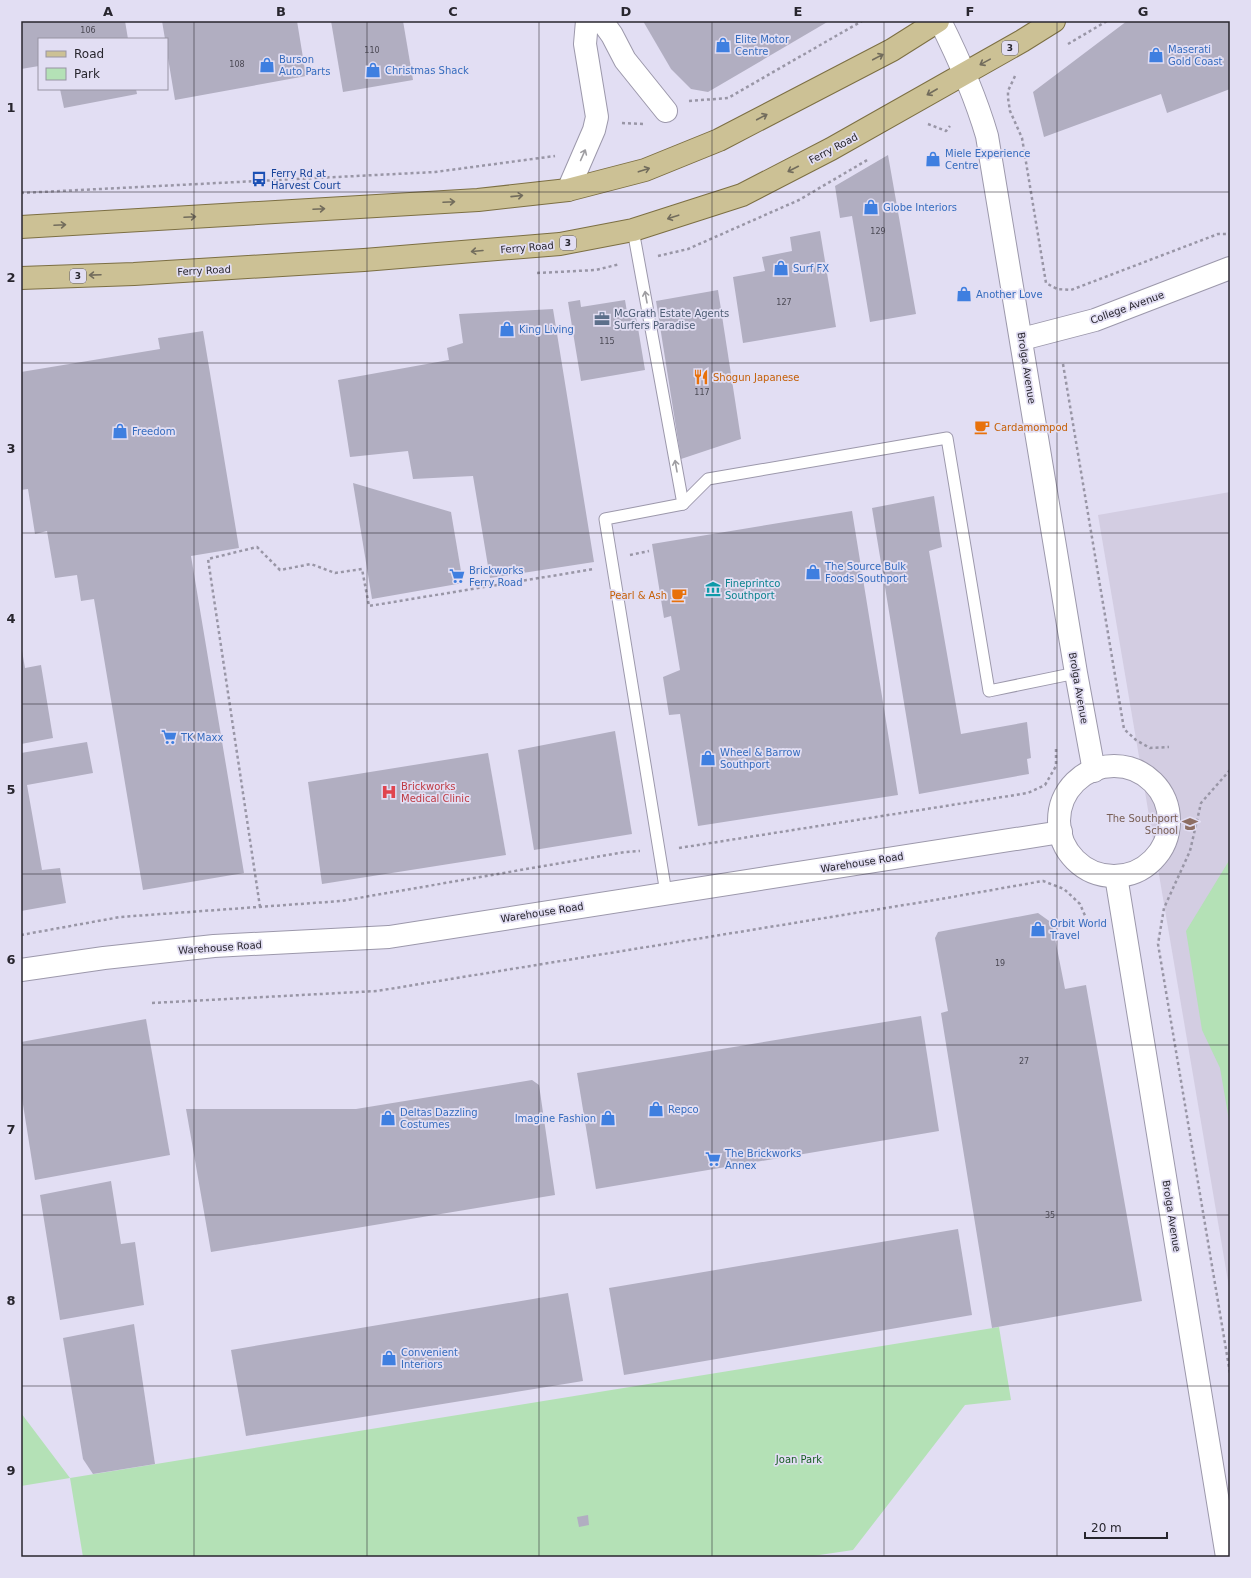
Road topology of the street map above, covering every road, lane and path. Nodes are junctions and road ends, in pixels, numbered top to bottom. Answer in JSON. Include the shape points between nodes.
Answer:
{"nodes":[{"id":1,"x":587,"y":21,"type":"edge"},
{"id":2,"x":602,"y":21,"type":"edge"},
{"id":3,"x":862,"y":21,"type":"edge"},
{"id":4,"x":939,"y":21,"type":"edge"},
{"id":5,"x":1054,"y":21,"type":"edge"},
{"id":6,"x":1107,"y":21,"type":"edge"},
{"id":7,"x":1067,"y":45,"type":"dead end"},
{"id":8,"x":1021,"y":72,"type":"dead end"},
{"id":9,"x":966,"y":73,"type":"junction"},
{"id":10,"x":688,"y":101,"type":"dead end"},
{"id":11,"x":666,"y":111,"type":"dead end"},
{"id":12,"x":649,"y":124,"type":"dead end"},
{"id":13,"x":594,"y":130,"type":"junction"},
{"id":14,"x":558,"y":153,"type":"dead end"},
{"id":15,"x":568,"y":190,"type":"junction"},
{"id":16,"x":21,"y":193,"type":"edge"},
{"id":17,"x":21,"y":227,"type":"edge"},
{"id":18,"x":633,"y":230,"type":"junction"},
{"id":19,"x":1230,"y":234,"type":"edge"},
{"id":20,"x":1230,"y":268,"type":"edge"},
{"id":21,"x":21,"y":278,"type":"edge"},
{"id":22,"x":1022,"y":339,"type":"junction"},
{"id":23,"x":1063,"y":364,"type":"dead end"},
{"id":24,"x":683,"y":504,"type":"junction"},
{"id":25,"x":649,"y":551,"type":"dead end"},
{"id":26,"x":612,"y":563,"type":"junction"},
{"id":27,"x":1076,"y":673,"type":"junction"},
{"id":28,"x":1169,"y":747,"type":"dead end"},
{"id":29,"x":1056,"y":748,"type":"dead end"},
{"id":30,"x":1230,"y":770,"type":"edge"},
{"id":31,"x":1094,"y":771,"type":"junction"},
{"id":32,"x":1060,"y":832,"type":"junction"},
{"id":33,"x":659,"y":850,"type":"junction"},
{"id":34,"x":1116,"y":876,"type":"junction"},
{"id":35,"x":666,"y":893,"type":"junction"},
{"id":36,"x":260,"y":907,"type":"junction"},
{"id":37,"x":1086,"y":918,"type":"dead end"},
{"id":38,"x":21,"y":935,"type":"edge"},
{"id":39,"x":21,"y":970,"type":"edge"},
{"id":40,"x":152,"y":1003,"type":"dead end"},
{"id":41,"x":1230,"y":1373,"type":"edge"},
{"id":42,"x":1227,"y":1557,"type":"edge"}],
"edges":[{"from":1,"to":13,"type":"street","via":[[585,44],[597,117]]},
{"from":2,"to":11,"type":"street","via":[[625,60]]},
{"from":3,"to":10,"type":"path","via":[[728,98]]},
{"from":4,"to":9,"type":"street","name":"Brolga Avenue"},
{"from":15,"to":4,"type":"main road","one_way":true,"via":[[645,170],[719,140],[892,50]]},
{"from":5,"to":9,"type":"main road","name":"Ferry Road","number":"3","one_way":true},
{"from":6,"to":7,"type":"path"},
{"from":8,"to":19,"type":"path","via":[[1014,76],[1008,98],[1010,111],[1022,138],[1046,283],[1057,289],[1071,290],[1218,234]]},
{"from":9,"to":18,"type":"main road","name":"Ferry Road","number":"3","one_way":true,"via":[[831,150],[742,195]]},
{"from":9,"to":22,"type":"street","name":"Brolga Avenue","via":[[987,136]]},
{"from":12,"to":13,"type":"path","via":[[618,122]]},
{"from":15,"to":13,"type":"street","one_way":true},
{"from":14,"to":16,"type":"path","via":[[553,157],[435,172]]},
{"from":17,"to":15,"type":"main road","one_way":true,"via":[[478,200]]},
{"from":18,"to":21,"type":"main road","name":"Ferry Road","number":"3","one_way":true,"via":[[560,244],[372,260]]},
{"from":24,"to":18,"type":"lane","one_way":true},
{"from":20,"to":22,"type":"street","name":"College Avenue","via":[[1095,320]]},
{"from":22,"to":27,"type":"street","name":"Brolga Avenue"},
{"from":23,"to":28,"type":"path","via":[[1124,729],[1150,748]]},
{"from":24,"to":26,"type":"lane","via":[[605,519]]},
{"from":24,"to":27,"type":"lane","via":[[708,479],[947,438],[989,691]]},
{"from":25,"to":26,"type":"path","via":[[631,554]]},
{"from":26,"to":33,"type":"lane"},
{"from":26,"to":36,"type":"path","via":[[602,567],[369,606],[362,568],[335,573],[311,564],[280,570],[257,547],[208,559]]},
{"from":27,"to":31,"type":"street","name":"Brolga Avenue"},
{"from":29,"to":33,"type":"path","via":[[1056,766],[1045,786],[1028,793]]},
{"from":30,"to":41,"type":"path","via":[[1201,802],[1190,851],[1164,908],[1158,944]]},
{"from":31,"to":32,"type":"street","via":[[1072,786],[1064,800]]},
{"from":31,"to":34,"type":"street","via":[[1113,766],[1128,768],[1142,774],[1154,783],[1163,796],[1168,810],[1169,826],[1166,840],[1158,854],[1134,873]]},
{"from":32,"to":34,"type":"street","via":[[1075,860],[1103,875]]},
{"from":32,"to":35,"type":"street","name":"Warehouse Road"},
{"from":33,"to":35,"type":"lane"},
{"from":33,"to":36,"type":"path","via":[[625,852],[341,901]]},
{"from":34,"to":42,"type":"street","name":"Brolga Avenue"},
{"from":35,"to":39,"type":"street","name":"Warehouse Road","via":[[389,937],[214,946]]},
{"from":36,"to":38,"type":"path","via":[[120,917]]},
{"from":37,"to":40,"type":"path","via":[[1080,904],[1064,889],[1043,881],[377,991]]}]}
